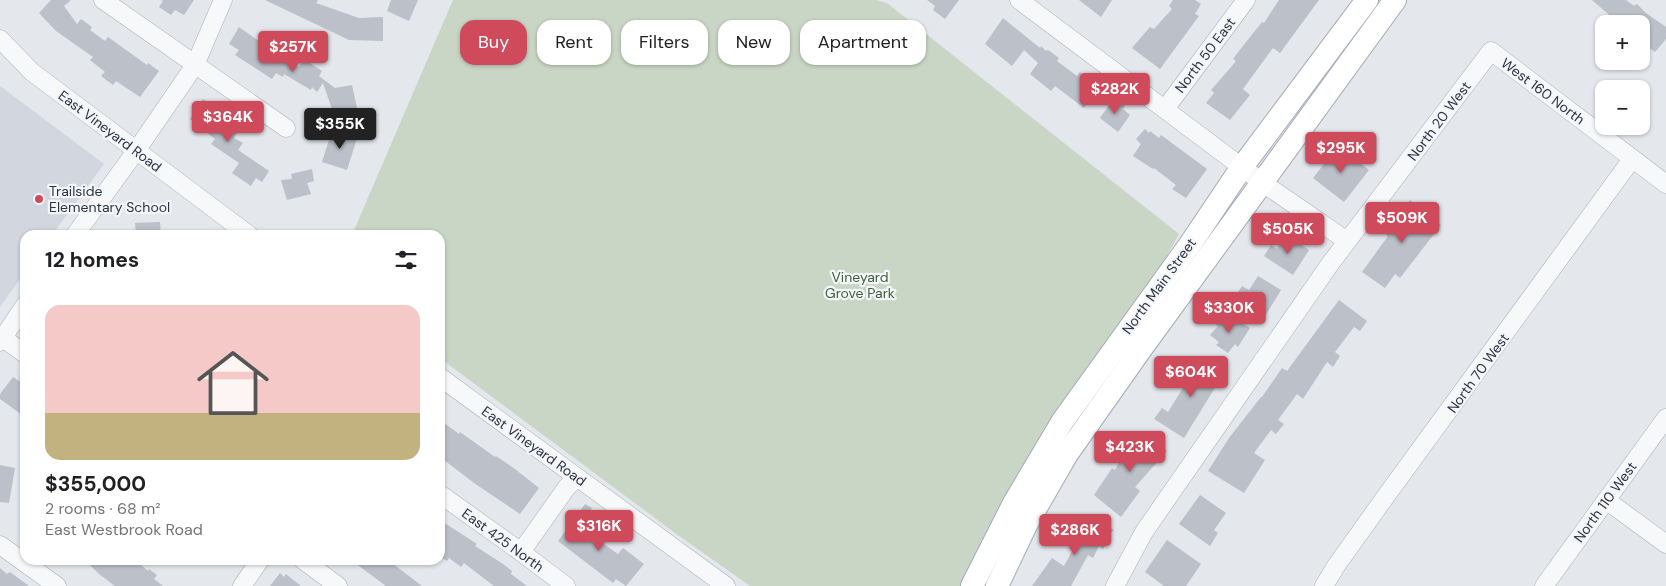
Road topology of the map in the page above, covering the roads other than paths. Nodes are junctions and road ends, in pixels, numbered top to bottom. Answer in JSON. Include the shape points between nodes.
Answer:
{"nodes":[{"id":1,"x":104,"y":0,"type":"edge"},
{"id":2,"x":223,"y":0,"type":"edge"},
{"id":3,"x":1019,"y":0,"type":"edge"},
{"id":4,"x":1246,"y":0,"type":"edge"},
{"id":5,"x":1367,"y":0,"type":"edge"},
{"id":6,"x":1395,"y":0,"type":"edge"},
{"id":7,"x":1039,"y":6,"type":"edge"},
{"id":8,"x":0,"y":40,"type":"edge"},
{"id":9,"x":1491,"y":51,"type":"joint"},
{"id":10,"x":195,"y":65,"type":"junction"},
{"id":11,"x":1165,"y":109,"type":"junction"},
{"id":12,"x":286,"y":128,"type":"dead end"},
{"id":13,"x":136,"y":151,"type":"junction"},
{"id":14,"x":1632,"y":160,"type":"junction"},
{"id":15,"x":1242,"y":167,"type":"junction"},
{"id":16,"x":1263,"y":183,"type":"junction"},
{"id":17,"x":1666,"y":184,"type":"edge"},
{"id":18,"x":79,"y":230,"type":"edge"},
{"id":19,"x":242,"y":230,"type":"edge"},
{"id":20,"x":1347,"y":241,"type":"junction"},
{"id":21,"x":20,"y":312,"type":"edge"},
{"id":22,"x":1,"y":340,"type":"edge"},
{"id":23,"x":20,"y":351,"type":"edge"},
{"id":24,"x":445,"y":381,"type":"edge"},
{"id":25,"x":1666,"y":418,"type":"edge"},
{"id":26,"x":577,"y":478,"type":"junction"},
{"id":27,"x":445,"y":498,"type":"edge"},
{"id":28,"x":1606,"y":500,"type":"junction"},
{"id":29,"x":1666,"y":544,"type":"edge"},
{"id":30,"x":0,"y":545,"type":"edge"},
{"id":31,"x":522,"y":552,"type":"junction"},
{"id":32,"x":20,"y":559,"type":"edge"},
{"id":33,"x":28,"y":565,"type":"edge"},
{"id":34,"x":257,"y":565,"type":"edge"},
{"id":35,"x":310,"y":565,"type":"edge"},
{"id":36,"x":57,"y":586,"type":"edge"},
{"id":37,"x":242,"y":586,"type":"edge"},
{"id":38,"x":338,"y":586,"type":"edge"},
{"id":39,"x":566,"y":586,"type":"edge"},
{"id":40,"x":726,"y":586,"type":"edge"},
{"id":41,"x":972,"y":586,"type":"edge"},
{"id":42,"x":996,"y":586,"type":"edge"},
{"id":43,"x":1115,"y":586,"type":"edge"},
{"id":44,"x":1324,"y":586,"type":"edge"},
{"id":45,"x":1544,"y":586,"type":"edge"}],
"edges":[{"from":1,"to":10,"type":"street"},
{"from":2,"to":10,"type":"street"},
{"from":3,"to":7,"type":"street"},
{"from":4,"to":11,"type":"street","name":"North 50 East"},
{"from":5,"to":15,"type":"main road","name":"North Main Street"},
{"from":6,"to":16,"type":"main road","name":"North Main Street"},
{"from":7,"to":11,"type":"street"},
{"from":8,"to":13,"type":"street","name":"East Vineyard Road","via":[[32,72]]},
{"from":9,"to":14,"type":"street","name":"West 160 North"},
{"from":9,"to":20,"type":"street","name":"North 20 West"},
{"from":10,"to":12,"type":"street"},
{"from":10,"to":13,"type":"street"},
{"from":11,"to":15,"type":"street"},
{"from":13,"to":18,"type":"street"},
{"from":13,"to":19,"type":"street","name":"East Vineyard Road"},
{"from":14,"to":17,"type":"street","name":"West 160 North"},
{"from":14,"to":44,"type":"street","name":"North 70 West"},
{"from":15,"to":16,"type":"street"},
{"from":15,"to":41,"type":"main road","name":"North Main Street","via":[[1062,422],[1014,503]]},
{"from":16,"to":20,"type":"street"},
{"from":16,"to":42,"type":"main road","name":"North Main Street","via":[[1067,454]]},
{"from":20,"to":43,"type":"street","name":"North 20 West","via":[[1144,532]]},
{"from":21,"to":22,"type":"street"},
{"from":22,"to":23,"type":"street"},
{"from":24,"to":26,"type":"street","name":"East Vineyard Road"},
{"from":25,"to":28,"type":"street","name":"North 110 West"},
{"from":26,"to":31,"type":"street","via":[[567,487]]},
{"from":26,"to":40,"type":"street","name":"East Vineyard Road"},
{"from":27,"to":31,"type":"street","name":"East 425 North"},
{"from":28,"to":29,"type":"street"},
{"from":28,"to":45,"type":"street","name":"North 110 West"},
{"from":30,"to":32,"type":"street"},
{"from":31,"to":39,"type":"street","name":"East 425 North"},
{"from":33,"to":36,"type":"street"},
{"from":34,"to":37,"type":"street"},
{"from":35,"to":38,"type":"street"}]}
